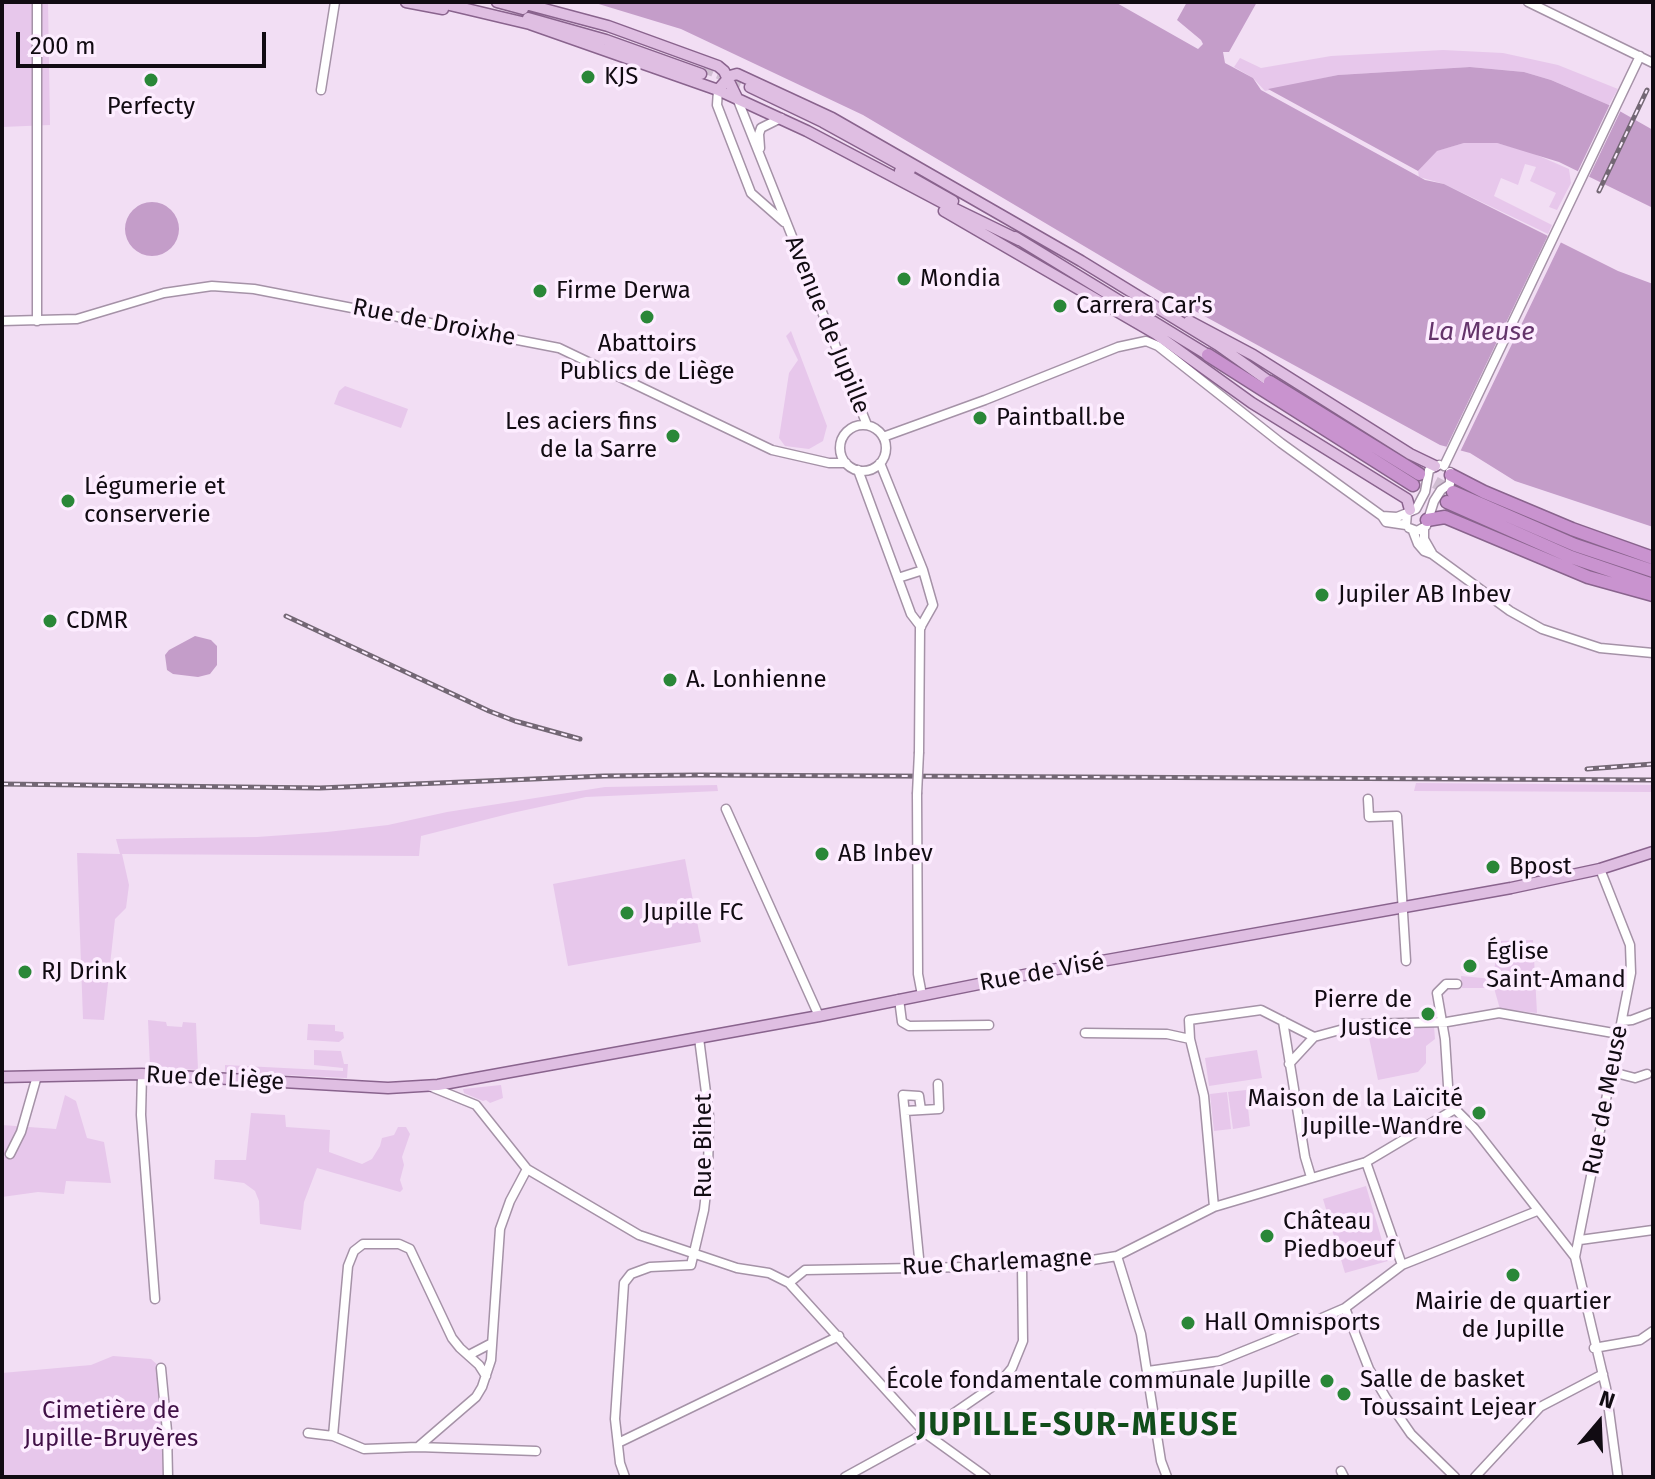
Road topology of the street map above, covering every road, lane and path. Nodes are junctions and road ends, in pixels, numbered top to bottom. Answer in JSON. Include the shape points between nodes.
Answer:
{"nodes":[{"id":1,"x":37,"y":2,"type":"edge"},
{"id":2,"x":335,"y":2,"type":"edge"},
{"id":3,"x":406,"y":2,"type":"edge"},
{"id":4,"x":437,"y":2,"type":"edge"},
{"id":5,"x":455,"y":2,"type":"edge"},
{"id":6,"x":497,"y":2,"type":"edge"},
{"id":7,"x":518,"y":2,"type":"edge"},
{"id":8,"x":1528,"y":2,"type":"edge"},
{"id":9,"x":558,"y":35,"type":"junction"},
{"id":10,"x":1640,"y":56,"type":"junction"},
{"id":11,"x":1653,"y":63,"type":"edge"},
{"id":12,"x":727,"y":79,"type":"junction"},
{"id":13,"x":321,"y":90,"type":"dead end"},
{"id":14,"x":718,"y":90,"type":"junction"},
{"id":15,"x":737,"y":98,"type":"junction"},
{"id":16,"x":781,"y":118,"type":"junction"},
{"id":17,"x":761,"y":156,"type":"junction"},
{"id":18,"x":891,"y":176,"type":"junction"},
{"id":19,"x":787,"y":225,"type":"junction"},
{"id":20,"x":1019,"y":240,"type":"junction"},
{"id":21,"x":1127,"y":289,"type":"junction"},
{"id":22,"x":2,"y":321,"type":"edge"},
{"id":23,"x":37,"y":321,"type":"junction"},
{"id":24,"x":1208,"y":355,"type":"joint"},
{"id":25,"x":1270,"y":382,"type":"junction"},
{"id":26,"x":867,"y":425,"type":"junction"},
{"id":27,"x":883,"y":437,"type":"junction"},
{"id":28,"x":846,"y":463,"type":"junction"},
{"id":29,"x":880,"y":463,"type":"junction"},
{"id":30,"x":1443,"y":469,"type":"junction"},
{"id":31,"x":858,"y":470,"type":"junction"},
{"id":32,"x":1420,"y":480,"type":"junction"},
{"id":33,"x":1447,"y":495,"type":"junction"},
{"id":34,"x":1411,"y":511,"type":"junction"},
{"id":35,"x":1382,"y":516,"type":"junction"},
{"id":36,"x":1426,"y":522,"type":"junction"},
{"id":37,"x":1409,"y":528,"type":"junction"},
{"id":38,"x":1432,"y":554,"type":"junction"},
{"id":39,"x":1653,"y":558,"type":"edge"},
{"id":40,"x":923,"y":570,"type":"junction"},
{"id":41,"x":1653,"y":571,"type":"edge"},
{"id":42,"x":898,"y":578,"type":"junction"},
{"id":43,"x":1653,"y":585,"type":"edge"},
{"id":44,"x":1653,"y":595,"type":"edge"},
{"id":45,"x":921,"y":627,"type":"junction"},
{"id":46,"x":1653,"y":653,"type":"edge"},
{"id":47,"x":1368,"y":799,"type":"dead end"},
{"id":48,"x":726,"y":809,"type":"dead end"},
{"id":49,"x":1653,"y":852,"type":"edge"},
{"id":50,"x":1600,"y":869,"type":"junction"},
{"id":51,"x":1403,"y":907,"type":"junction"},
{"id":52,"x":1406,"y":961,"type":"dead end"},
{"id":53,"x":1457,"y":984,"type":"dead end"},
{"id":54,"x":922,"y":995,"type":"junction"},
{"id":55,"x":899,"y":999,"type":"junction"},
{"id":56,"x":1653,"y":1012,"type":"edge"},
{"id":57,"x":819,"y":1016,"type":"junction"},
{"id":58,"x":1283,"y":1021,"type":"junction"},
{"id":59,"x":1622,"y":1021,"type":"junction"},
{"id":60,"x":1440,"y":1022,"type":"junction"},
{"id":61,"x":989,"y":1025,"type":"dead end"},
{"id":62,"x":1085,"y":1033,"type":"dead end"},
{"id":63,"x":1619,"y":1034,"type":"junction"},
{"id":64,"x":1314,"y":1037,"type":"junction"},
{"id":65,"x":699,"y":1038,"type":"junction"},
{"id":66,"x":1190,"y":1039,"type":"junction"},
{"id":67,"x":1289,"y":1064,"type":"junction"},
{"id":68,"x":1612,"y":1072,"type":"junction"},
{"id":69,"x":142,"y":1074,"type":"junction"},
{"id":70,"x":1647,"y":1074,"type":"dead end"},
{"id":71,"x":37,"y":1076,"type":"junction"},
{"id":72,"x":2,"y":1077,"type":"edge"},
{"id":73,"x":938,"y":1084,"type":"dead end"},
{"id":74,"x":429,"y":1085,"type":"junction"},
{"id":75,"x":1455,"y":1109,"type":"junction"},
{"id":76,"x":921,"y":1110,"type":"junction"},
{"id":77,"x":905,"y":1111,"type":"junction"},
{"id":78,"x":10,"y":1154,"type":"dead end"},
{"id":79,"x":1366,"y":1162,"type":"junction"},
{"id":80,"x":527,"y":1169,"type":"junction"},
{"id":81,"x":1311,"y":1177,"type":"junction"},
{"id":82,"x":1214,"y":1207,"type":"junction"},
{"id":83,"x":1537,"y":1211,"type":"junction"},
{"id":84,"x":1653,"y":1230,"type":"edge"},
{"id":85,"x":1580,"y":1240,"type":"junction"},
{"id":86,"x":694,"y":1254,"type":"junction"},
{"id":87,"x":1117,"y":1256,"type":"junction"},
{"id":88,"x":1575,"y":1257,"type":"junction"},
{"id":89,"x":1402,"y":1265,"type":"junction"},
{"id":90,"x":1022,"y":1266,"type":"junction"},
{"id":91,"x":920,"y":1268,"type":"junction"},
{"id":92,"x":789,"y":1283,"type":"junction"},
{"id":93,"x":155,"y":1299,"type":"dead end"},
{"id":94,"x":1345,"y":1308,"type":"junction"},
{"id":95,"x":1653,"y":1331,"type":"edge"},
{"id":96,"x":839,"y":1336,"type":"junction"},
{"id":97,"x":492,"y":1343,"type":"junction"},
{"id":98,"x":1594,"y":1348,"type":"junction"},
{"id":99,"x":469,"y":1355,"type":"junction"},
{"id":100,"x":161,"y":1368,"type":"dead end"},
{"id":101,"x":1148,"y":1371,"type":"junction"},
{"id":102,"x":1603,"y":1374,"type":"junction"},
{"id":103,"x":486,"y":1376,"type":"junction"},
{"id":104,"x":446,"y":1424,"type":"junction"},
{"id":105,"x":308,"y":1433,"type":"dead end"},
{"id":106,"x":925,"y":1433,"type":"junction"},
{"id":107,"x":333,"y":1436,"type":"junction"},
{"id":108,"x":618,"y":1443,"type":"junction"},
{"id":109,"x":418,"y":1447,"type":"junction"},
{"id":110,"x":449,"y":1448,"type":"junction"},
{"id":111,"x":536,"y":1451,"type":"dead end"},
{"id":112,"x":168,"y":1477,"type":"edge"},
{"id":113,"x":625,"y":1477,"type":"edge"},
{"id":114,"x":845,"y":1477,"type":"edge"},
{"id":115,"x":986,"y":1477,"type":"edge"},
{"id":116,"x":1167,"y":1477,"type":"edge"},
{"id":117,"x":1455,"y":1477,"type":"edge"},
{"id":118,"x":1475,"y":1477,"type":"edge"},
{"id":119,"x":1618,"y":1477,"type":"edge"}],
"edges":[{"from":1,"to":23,"type":"street"},
{"from":2,"to":13,"type":"street"},
{"from":3,"to":9,"type":"main road"},
{"from":4,"to":9,"type":"main road"},
{"from":5,"to":6,"type":"main road","via":[[586,34],[703,71],[597,30]]},
{"from":7,"to":12,"type":"main road","via":[[688,54],[721,68]]},
{"from":8,"to":10,"type":"street"},
{"from":9,"to":14,"type":"main road"},
{"from":10,"to":11,"type":"street"},
{"from":10,"to":30,"type":"street"},
{"from":12,"to":14,"type":"main road"},
{"from":12,"to":15,"type":"main road"},
{"from":12,"to":21,"type":"main road","via":[[737,74],[832,118]]},
{"from":14,"to":15,"type":"main road"},
{"from":14,"to":19,"type":"street","name":"Avenue de Jupille","via":[[717,105],[751,193]]},
{"from":15,"to":16,"type":"main road"},
{"from":15,"to":17,"type":"street","name":"Avenue de Jupille"},
{"from":16,"to":17,"type":"street","via":[[760,131]]},
{"from":16,"to":18,"type":"main road"},
{"from":17,"to":19,"type":"street","name":"Avenue de Jupille"},
{"from":18,"to":20,"type":"main road"},
{"from":18,"to":34,"type":"main road","via":[[1156,334],[1252,403],[1407,499]]},
{"from":19,"to":26,"type":"street","name":"Avenue de Jupille"},
{"from":20,"to":24,"type":"main road"},
{"from":20,"to":25,"type":"main road","via":[[749,90],[848,135]]},
{"from":21,"to":25,"type":"main road"},
{"from":21,"to":30,"type":"main road","via":[[1253,355],[1410,454]]},
{"from":22,"to":23,"type":"street","name":"Rue de Droixhe"},
{"from":23,"to":28,"type":"street","name":"Rue de Droixhe","via":[[77,319],[176,291],[212,286],[254,289],[559,348],[772,450]]},
{"from":24,"to":32,"type":"highway"},
{"from":25,"to":32,"type":"highway"},
{"from":26,"to":27,"type":"street"},
{"from":26,"to":28,"type":"street","via":[[853,427],[843,437],[840,450]]},
{"from":27,"to":29,"type":"street","via":[[886,450]]},
{"from":27,"to":35,"type":"street","via":[[1146,341]]},
{"from":28,"to":31,"type":"street"},
{"from":29,"to":31,"type":"street"},
{"from":29,"to":40,"type":"street"},
{"from":30,"to":32,"type":"street"},
{"from":30,"to":33,"type":"street","via":[[1450,484]]},
{"from":30,"to":39,"type":"highway","via":[[1484,492]]},
{"from":31,"to":42,"type":"street"},
{"from":32,"to":33,"type":"street"},
{"from":32,"to":34,"type":"street"},
{"from":33,"to":36,"type":"street"},
{"from":33,"to":41,"type":"highway"},
{"from":33,"to":43,"type":"highway","via":[[1571,557]]},
{"from":34,"to":35,"type":"street"},
{"from":34,"to":36,"type":"street","via":[[1421,510]]},
{"from":34,"to":37,"type":"street"},
{"from":35,"to":37,"type":"street","via":[[1390,524]]},
{"from":36,"to":37,"type":"street"},
{"from":36,"to":38,"type":"street","via":[[1424,539]]},
{"from":36,"to":44,"type":"highway","via":[[1451,519],[1588,577]]},
{"from":37,"to":38,"type":"street","via":[[1420,547]]},
{"from":38,"to":46,"type":"street","via":[[1542,629],[1600,648]]},
{"from":40,"to":42,"type":"street"},
{"from":40,"to":45,"type":"street","via":[[933,605]]},
{"from":42,"to":45,"type":"street"},
{"from":45,"to":54,"type":"street","bridge":true,"via":[[917,794]]},
{"from":47,"to":51,"type":"street","via":[[1369,817],[1397,816]]},
{"from":48,"to":57,"type":"street"},
{"from":49,"to":50,"type":"main road","name":"Rue de Visé"},
{"from":50,"to":51,"type":"main road","name":"Rue de Visé"},
{"from":50,"to":59,"type":"street","name":"Rue de Meuse","via":[[1630,945]]},
{"from":51,"to":52,"type":"street"},
{"from":51,"to":54,"type":"main road","name":"Rue de Visé"},
{"from":53,"to":60,"type":"street","via":[[1436,991]]},
{"from":54,"to":55,"type":"main road","name":"Rue de Visé"},
{"from":55,"to":57,"type":"main road","name":"Rue de Visé"},
{"from":55,"to":61,"type":"street","via":[[902,1022],[909,1026]]},
{"from":56,"to":59,"type":"street"},
{"from":57,"to":65,"type":"main road","name":"Rue de Visé"},
{"from":58,"to":64,"type":"street"},
{"from":58,"to":66,"type":"street","via":[[1255,1009],[1189,1020]]},
{"from":58,"to":67,"type":"street"},
{"from":59,"to":63,"type":"street","name":"Rue de Meuse"},
{"from":60,"to":63,"type":"street","via":[[1499,1013]]},
{"from":60,"to":64,"type":"street","via":[[1362,1024]]},
{"from":60,"to":75,"type":"street","via":[[1449,1101]]},
{"from":62,"to":66,"type":"street"},
{"from":63,"to":68,"type":"street","name":"Rue de Meuse"},
{"from":64,"to":67,"type":"street"},
{"from":65,"to":74,"type":"main road","name":"Rue de Visé"},
{"from":65,"to":86,"type":"street","name":"Rue Bihet","via":[[709,1116],[708,1175]]},
{"from":66,"to":82,"type":"street","via":[[1204,1096]]},
{"from":67,"to":81,"type":"street"},
{"from":68,"to":70,"type":"street","via":[[1635,1078]]},
{"from":68,"to":85,"type":"street","name":"Rue de Meuse"},
{"from":69,"to":71,"type":"main road","name":"Rue de Liège"},
{"from":69,"to":74,"type":"main road","name":"Rue de Liège","via":[[376,1088]]},
{"from":69,"to":93,"type":"street"},
{"from":71,"to":72,"type":"main road","name":"Rue de Liège"},
{"from":71,"to":78,"type":"street"},
{"from":73,"to":76,"type":"street","via":[[939,1109]]},
{"from":74,"to":80,"type":"street","via":[[476,1105]]},
{"from":75,"to":79,"type":"street","name":"Rue Charlemagne"},
{"from":75,"to":83,"type":"street"},
{"from":76,"to":77,"type":"street"},
{"from":76,"to":77,"type":"street","via":[[919,1096],[903,1095]]},
{"from":77,"to":91,"type":"street"},
{"from":79,"to":81,"type":"street","name":"Rue Charlemagne"},
{"from":79,"to":89,"type":"street"},
{"from":80,"to":86,"type":"street","via":[[639,1235]]},
{"from":80,"to":97,"type":"street","via":[[500,1229]]},
{"from":81,"to":82,"type":"street","name":"Rue Charlemagne"},
{"from":82,"to":87,"type":"street","name":"Rue Charlemagne"},
{"from":83,"to":88,"type":"street"},
{"from":83,"to":89,"type":"street"},
{"from":84,"to":85,"type":"street"},
{"from":85,"to":88,"type":"street","name":"Rue de Meuse"},
{"from":86,"to":92,"type":"street"},
{"from":86,"to":108,"type":"street","via":[[691,1265],[650,1267],[624,1283]]},
{"from":87,"to":90,"type":"street","name":"Rue Charlemagne"},
{"from":87,"to":101,"type":"street"},
{"from":88,"to":98,"type":"street"},
{"from":89,"to":94,"type":"street"},
{"from":90,"to":91,"type":"street","name":"Rue Charlemagne"},
{"from":90,"to":106,"type":"street","via":[[1023,1341],[1012,1368]]},
{"from":91,"to":92,"type":"street","name":"Rue Charlemagne","via":[[805,1270]]},
{"from":92,"to":96,"type":"street"},
{"from":94,"to":101,"type":"street","via":[[1219,1361]]},
{"from":94,"to":117,"type":"street","via":[[1386,1398],[1411,1434]]},
{"from":95,"to":98,"type":"street","via":[[1640,1340]]},
{"from":96,"to":106,"type":"street"},
{"from":96,"to":108,"type":"street"},
{"from":97,"to":99,"type":"street"},
{"from":97,"to":103,"type":"street"},
{"from":98,"to":102,"type":"street"},
{"from":99,"to":103,"type":"street"},
{"from":99,"to":107,"type":"street","via":[[452,1338],[410,1249],[363,1244],[348,1266]]},
{"from":100,"to":112,"type":"street"},
{"from":101,"to":116,"type":"street"},
{"from":102,"to":118,"type":"street","via":[[1540,1407]]},
{"from":102,"to":119,"type":"street"},
{"from":103,"to":104,"type":"street","via":[[476,1397]]},
{"from":104,"to":109,"type":"street"},
{"from":104,"to":110,"type":"street","via":[[443,1441]]},
{"from":105,"to":107,"type":"street"},
{"from":106,"to":114,"type":"street"},
{"from":106,"to":115,"type":"street"},
{"from":107,"to":109,"type":"street","via":[[364,1449]]},
{"from":108,"to":113,"type":"street"},
{"from":109,"to":110,"type":"street"},
{"from":110,"to":111,"type":"street"}]}
